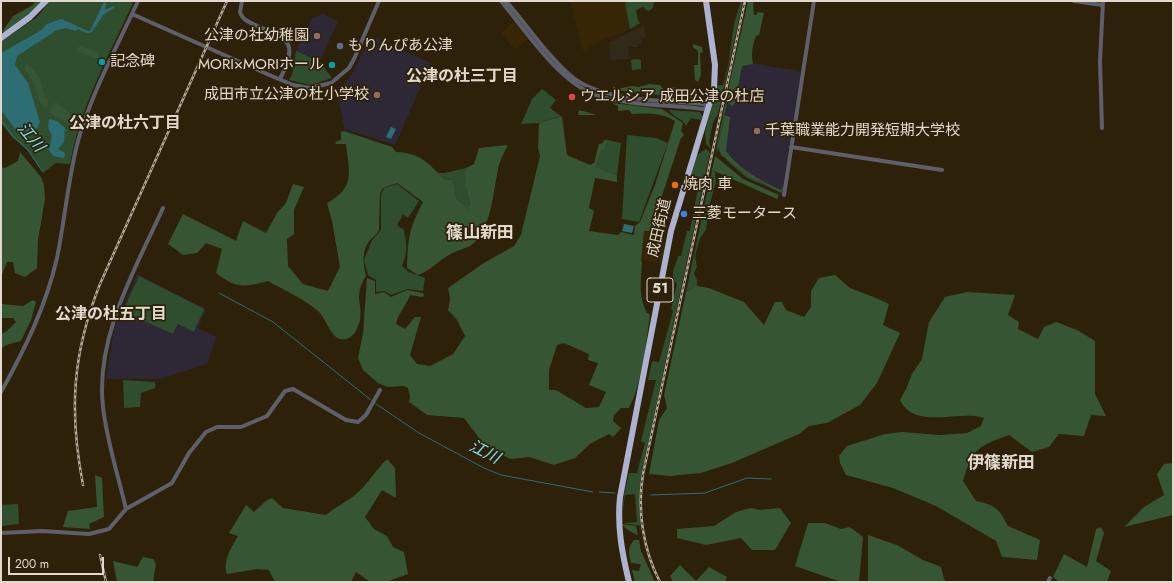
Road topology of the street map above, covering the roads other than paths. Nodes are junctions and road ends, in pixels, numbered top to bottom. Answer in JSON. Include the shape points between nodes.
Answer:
{"nodes":[{"id":1,"x":46,"y":1,"type":"edge"},
{"id":2,"x":138,"y":1,"type":"edge"},
{"id":3,"x":242,"y":1,"type":"edge"},
{"id":4,"x":379,"y":1,"type":"edge"},
{"id":5,"x":501,"y":1,"type":"edge"},
{"id":6,"x":506,"y":1,"type":"edge"},
{"id":7,"x":706,"y":1,"type":"edge"},
{"id":8,"x":814,"y":1,"type":"edge"},
{"id":9,"x":1074,"y":1,"type":"edge"},
{"id":10,"x":1103,"y":3,"type":"edge"},
{"id":11,"x":132,"y":14,"type":"junction"},
{"id":12,"x":1,"y":38,"type":"edge"},
{"id":13,"x":280,"y":79,"type":"junction"},
{"id":14,"x":709,"y":108,"type":"junction"},
{"id":15,"x":1102,"y":128,"type":"dead end"},
{"id":16,"x":791,"y":147,"type":"junction"},
{"id":17,"x":942,"y":170,"type":"dead end"},
{"id":18,"x":784,"y":195,"type":"dead end"},
{"id":19,"x":163,"y":208,"type":"dead end"},
{"id":20,"x":380,"y":390,"type":"dead end"},
{"id":21,"x":1,"y":392,"type":"edge"},
{"id":22,"x":126,"y":509,"type":"junction"},
{"id":23,"x":1,"y":533,"type":"edge"},
{"id":24,"x":629,"y":582,"type":"edge"}],
"edges":[{"from":1,"to":12,"type":"highway","via":[[30,17]]},
{"from":2,"to":11,"type":"street"},
{"from":3,"to":13,"type":"street","via":[[240,12],[243,18],[285,39],[290,46],[290,55]]},
{"from":4,"to":13,"type":"street","via":[[354,59],[339,78],[325,86],[310,88]]},
{"from":5,"to":14,"type":"street","via":[[560,71],[584,89],[616,100]]},
{"from":6,"to":14,"type":"street","via":[[563,69],[588,86],[608,94],[704,104]]},
{"from":7,"to":14,"type":"highway","name":"成田街道","number":"51","via":[[715,78]]},
{"from":8,"to":16,"type":"street"},
{"from":9,"to":10,"type":"street"},
{"from":10,"to":15,"type":"street","via":[[1100,61]]},
{"from":11,"to":13,"type":"street"},
{"from":11,"to":21,"type":"street","via":[[80,134],[56,258],[44,304]]},
{"from":14,"to":24,"type":"highway","name":"成田街道","number":"51","via":[[673,225],[620,497],[618,522]]},
{"from":16,"to":17,"type":"street"},
{"from":16,"to":18,"type":"street"},
{"from":19,"to":22,"type":"street","via":[[116,314],[102,381],[103,407]]},
{"from":20,"to":22,"type":"street","via":[[366,415],[358,422],[346,420],[293,389],[288,389],[280,396],[267,416],[241,427],[216,427],[206,432],[189,453],[172,483]]},
{"from":22,"to":23,"type":"street","via":[[110,528],[100,532]]}]}
